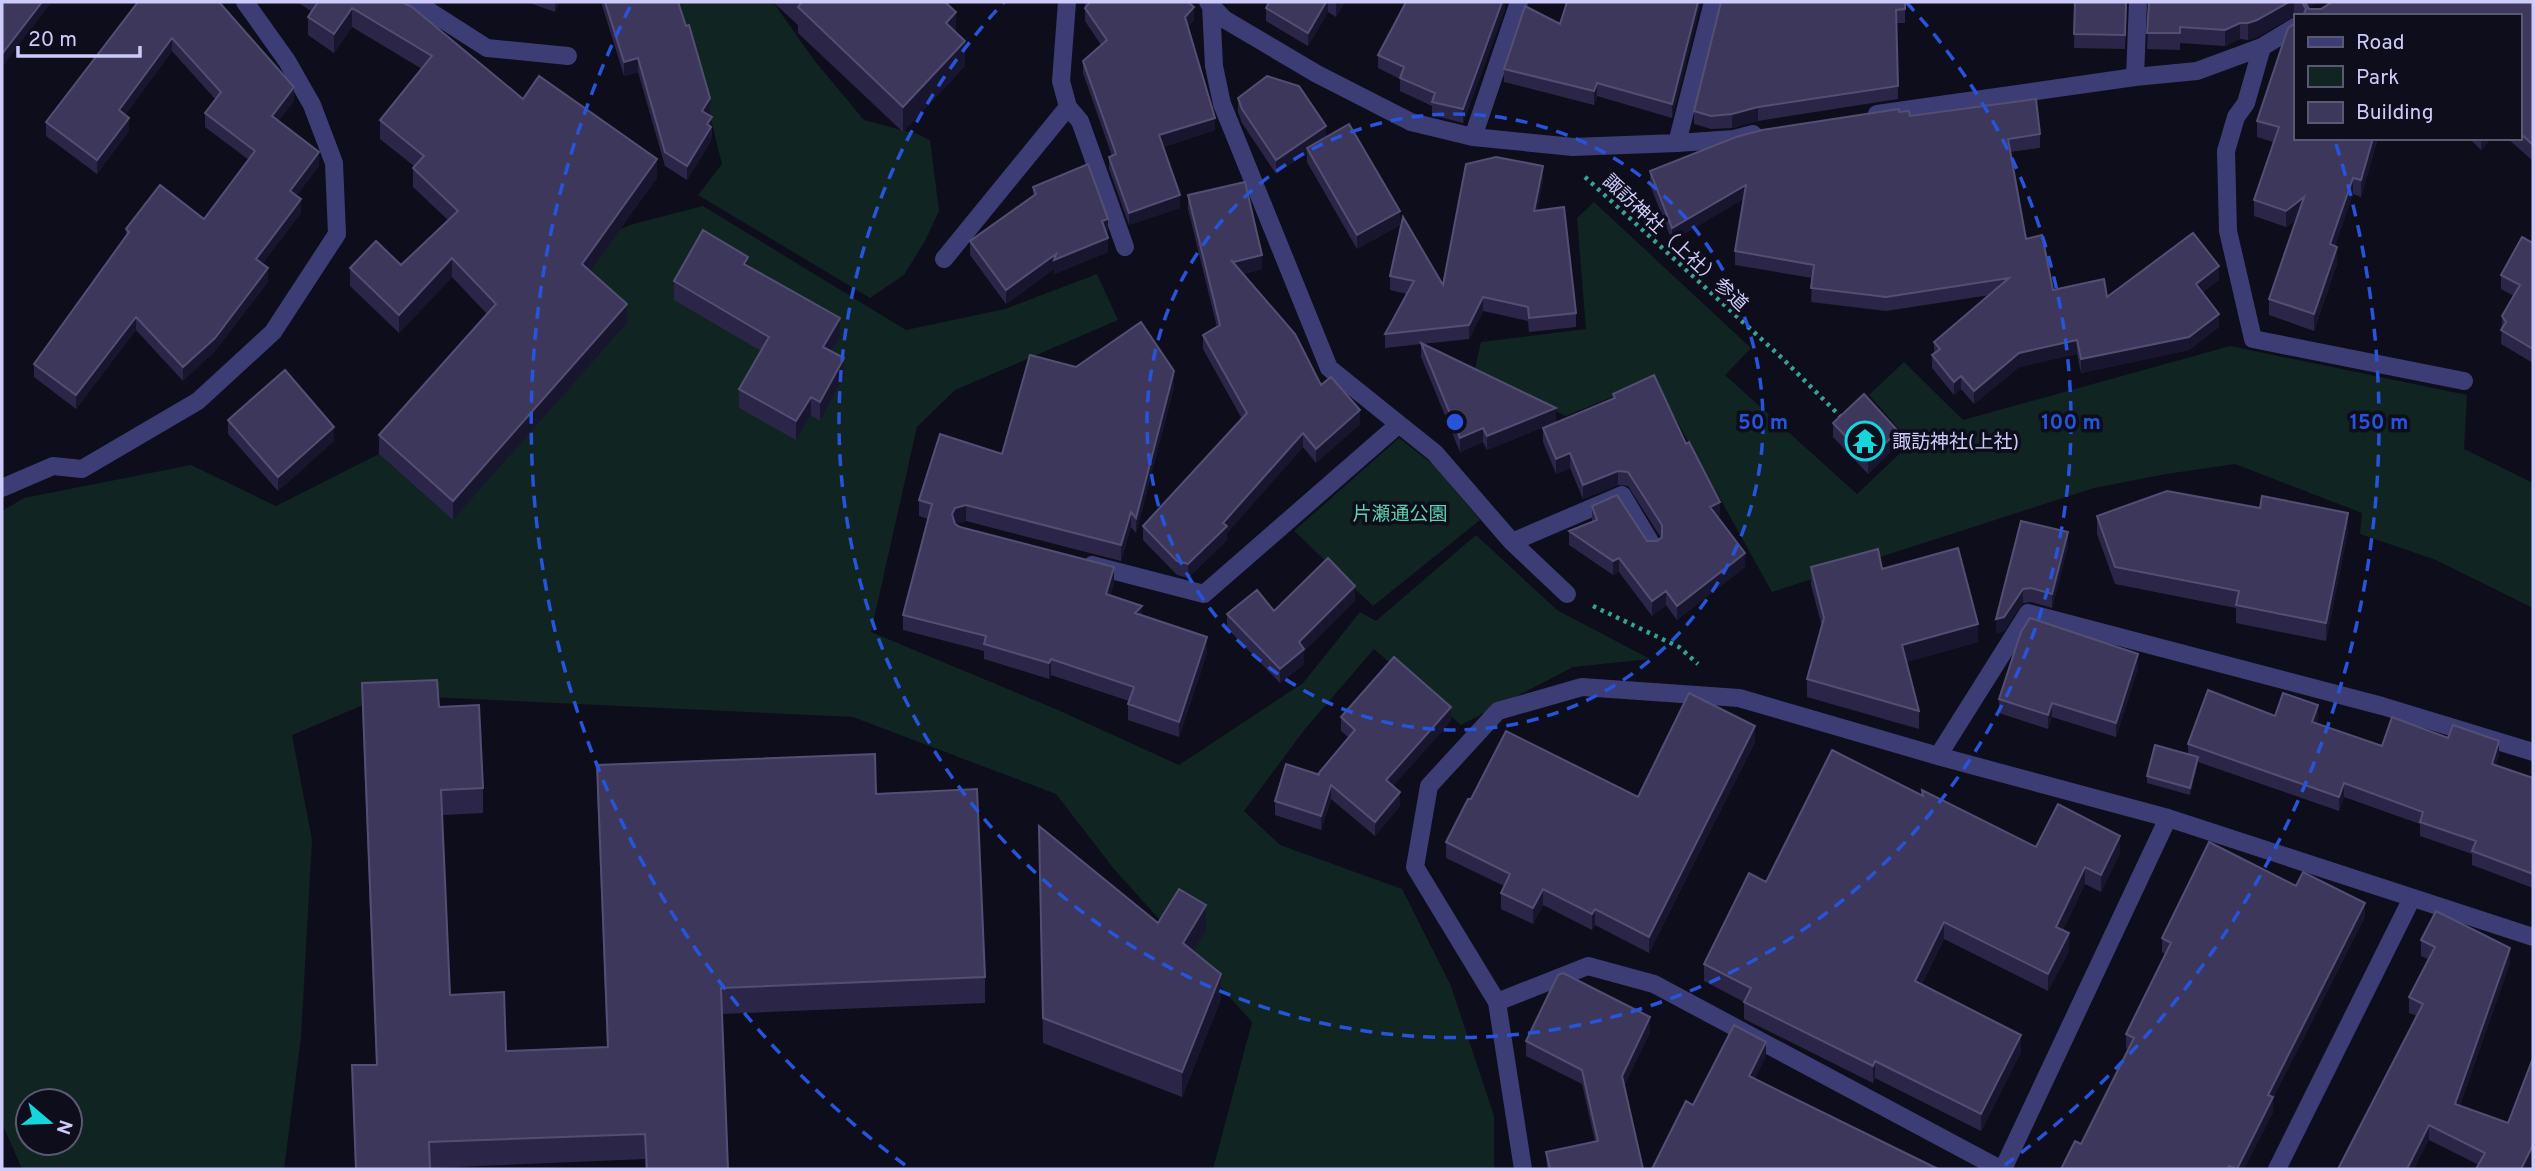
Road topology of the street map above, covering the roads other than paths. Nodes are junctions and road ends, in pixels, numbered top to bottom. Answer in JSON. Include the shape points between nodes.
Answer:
{"nodes":[{"id":1,"x":415,"y":2,"type":"edge"},
{"id":2,"x":1067,"y":2,"type":"edge"},
{"id":3,"x":1519,"y":2,"type":"edge"},
{"id":4,"x":1713,"y":2,"type":"edge"},
{"id":5,"x":2138,"y":2,"type":"edge"},
{"id":6,"x":1210,"y":3,"type":"edge"},
{"id":7,"x":249,"y":4,"type":"edge"},
{"id":8,"x":2294,"y":28,"type":"edge"},
{"id":9,"x":2262,"y":47,"type":"junction"},
{"id":10,"x":568,"y":56,"type":"dead end"},
{"id":11,"x":2136,"y":77,"type":"junction"},
{"id":12,"x":1068,"y":107,"type":"junction"},
{"id":13,"x":1855,"y":118,"type":"edge"},
{"id":14,"x":1773,"y":130,"type":"edge"},
{"id":15,"x":1473,"y":136,"type":"junction"},
{"id":16,"x":1677,"y":143,"type":"junction"},
{"id":17,"x":1125,"y":247,"type":"dead end"},
{"id":18,"x":944,"y":258,"type":"dead end"},
{"id":19,"x":2464,"y":381,"type":"dead end"},
{"id":20,"x":1399,"y":424,"type":"junction"},
{"id":21,"x":2,"y":488,"type":"edge"},
{"id":22,"x":1512,"y":542,"type":"junction"},
{"id":23,"x":1651,"y":545,"type":"edge"},
{"id":24,"x":1070,"y":559,"type":"edge"},
{"id":25,"x":1567,"y":594,"type":"road end"},
{"id":26,"x":2533,"y":752,"type":"edge"},
{"id":27,"x":1938,"y":756,"type":"junction"},
{"id":28,"x":2168,"y":818,"type":"junction"},
{"id":29,"x":2412,"y":898,"type":"junction"},
{"id":30,"x":2533,"y":937,"type":"edge"},
{"id":31,"x":1497,"y":1002,"type":"junction"},
{"id":32,"x":1523,"y":1169,"type":"edge"},
{"id":33,"x":2002,"y":1169,"type":"edge"},
{"id":34,"x":2277,"y":1169,"type":"edge"}],
"edges":[{"from":1,"to":10,"type":"street","via":[[487,48]]},
{"from":2,"to":12,"type":"street","via":[[1061,81]]},
{"from":3,"to":15,"type":"street"},
{"from":4,"to":16,"type":"street"},
{"from":5,"to":11,"type":"street"},
{"from":6,"to":15,"type":"street","via":[[1224,19],[1247,33],[1411,122]]},
{"from":6,"to":20,"type":"street","via":[[1222,104],[1329,368]]},
{"from":7,"to":21,"type":"street","via":[[312,105],[334,163],[337,234],[273,332],[198,401],[82,469],[53,466]]},
{"from":8,"to":9,"type":"street"},
{"from":9,"to":11,"type":"street","via":[[2197,71]]},
{"from":9,"to":19,"type":"street","via":[[2226,151],[2228,231],[2253,340]]},
{"from":11,"to":13,"type":"street"},
{"from":12,"to":17,"type":"street","via":[[1080,121]]},
{"from":12,"to":18,"type":"street"},
{"from":14,"to":16,"type":"street","via":[[1734,139]]},
{"from":15,"to":16,"type":"street","via":[[1551,146]]},
{"from":20,"to":22,"type":"street","via":[[1435,453]]},
{"from":20,"to":24,"type":"street","via":[[1204,594]]},
{"from":22,"to":23,"type":"street","via":[[1622,495]]},
{"from":22,"to":25,"type":"street"},
{"from":26,"to":27,"type":"street","via":[[2382,706],[2028,613]]},
{"from":27,"to":28,"type":"street"},
{"from":27,"to":31,"type":"street","via":[[1739,698],[1582,687],[1498,711],[1429,786],[1415,867]]},
{"from":28,"to":29,"type":"street"},
{"from":28,"to":33,"type":"street"},
{"from":29,"to":30,"type":"street"},
{"from":29,"to":34,"type":"street"},
{"from":31,"to":32,"type":"street"},
{"from":31,"to":33,"type":"street","via":[[1588,966],[1654,984]]}]}
